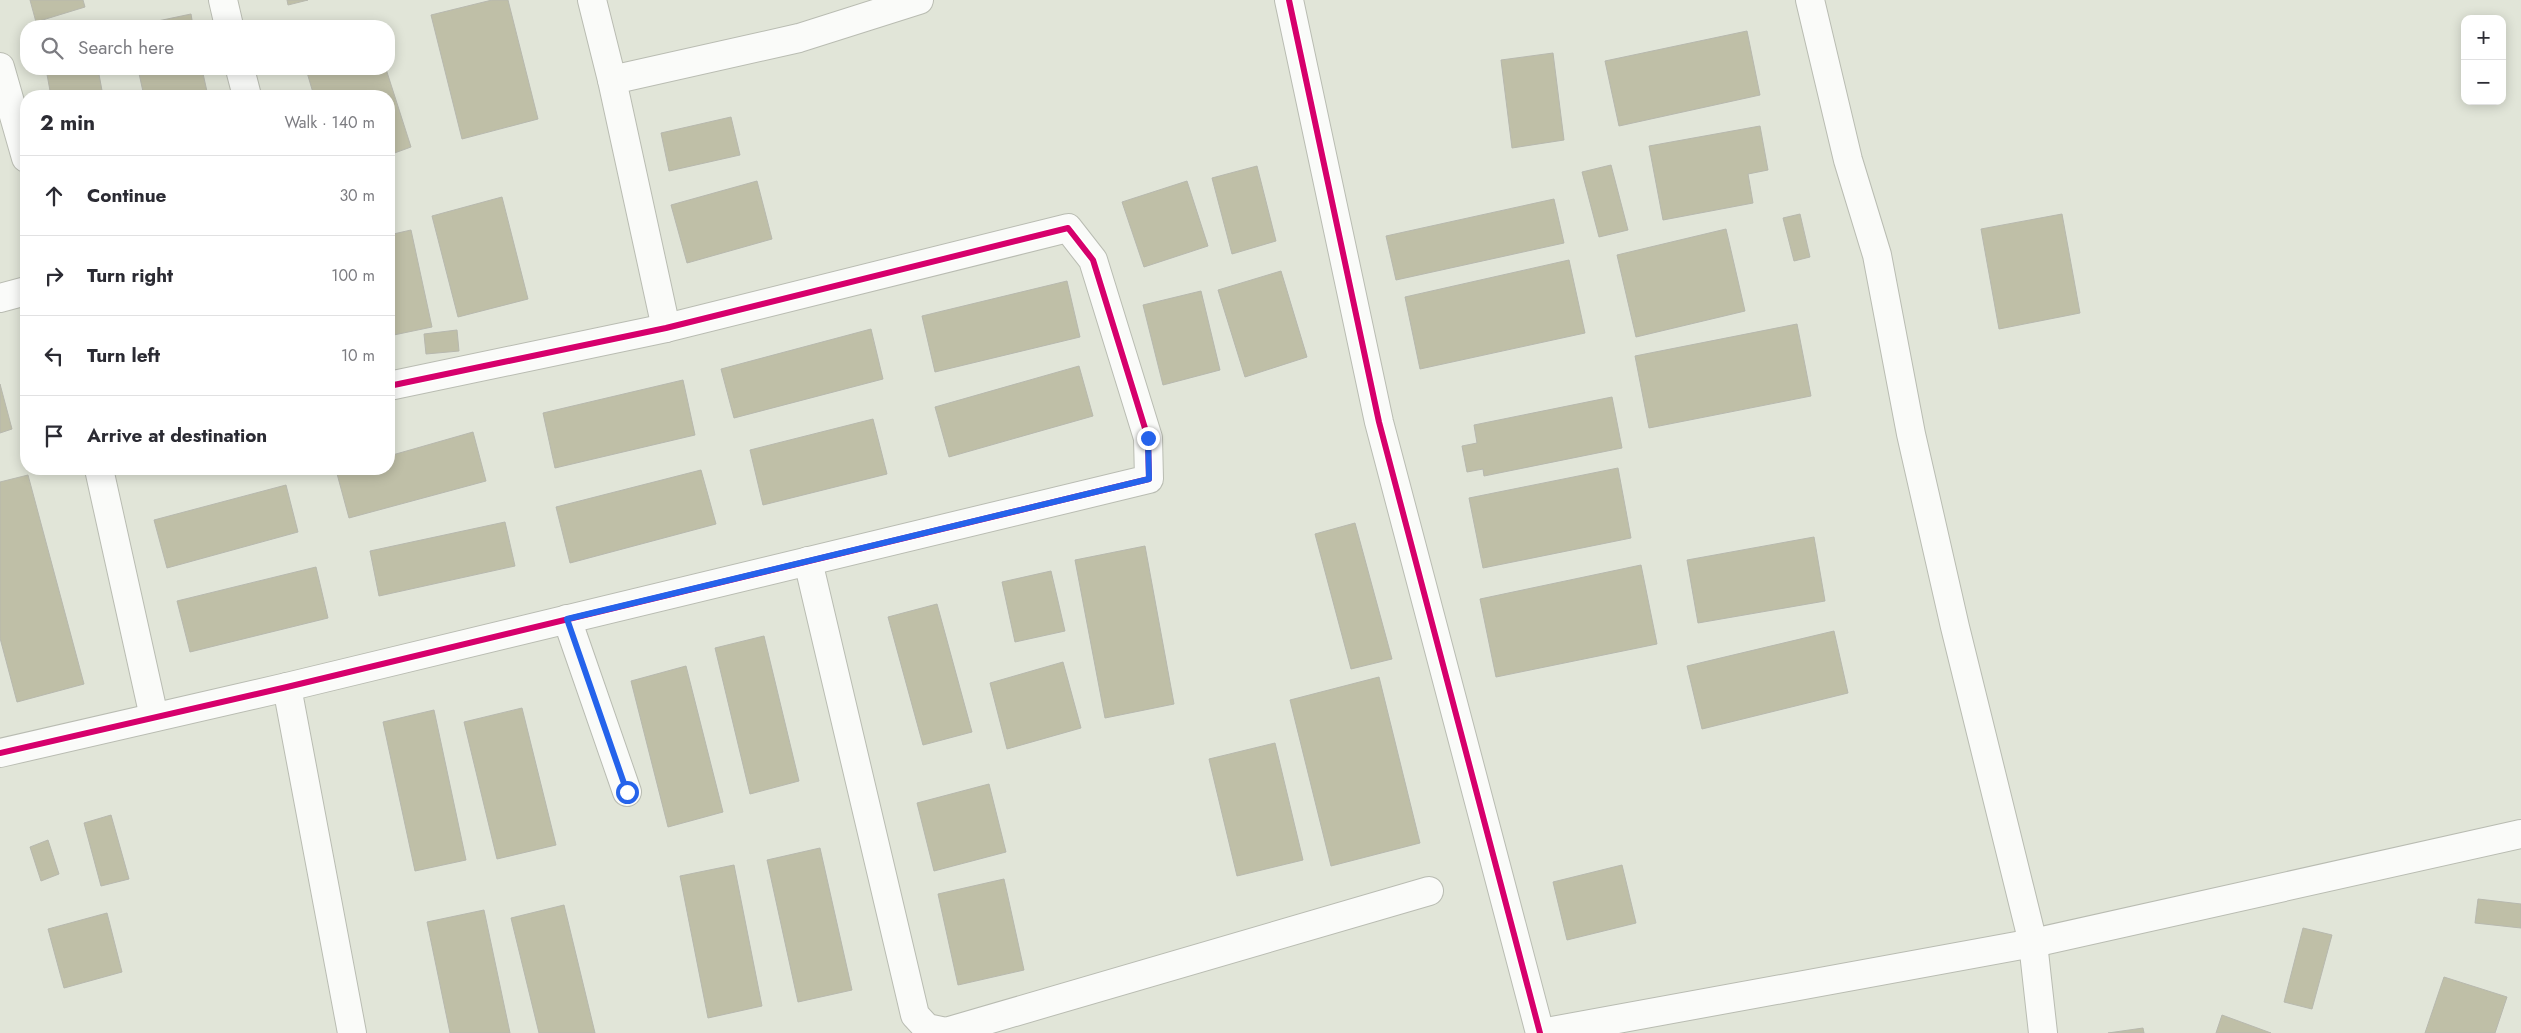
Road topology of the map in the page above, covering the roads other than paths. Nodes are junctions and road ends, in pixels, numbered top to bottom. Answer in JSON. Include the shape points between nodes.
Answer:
{"nodes":[{"id":1,"x":223,"y":0,"type":"edge"},
{"id":2,"x":592,"y":0,"type":"edge"},
{"id":3,"x":919,"y":0,"type":"edge"},
{"id":4,"x":1289,"y":0,"type":"edge"},
{"id":5,"x":1810,"y":0,"type":"edge"},
{"id":6,"x":228,"y":20,"type":"edge"},
{"id":7,"x":0,"y":67,"type":"edge"},
{"id":8,"x":242,"y":75,"type":"edge"},
{"id":9,"x":612,"y":80,"type":"junction"},
{"id":10,"x":245,"y":90,"type":"edge"},
{"id":11,"x":20,"y":137,"type":"edge"},
{"id":12,"x":20,"y":293,"type":"edge"},
{"id":13,"x":0,"y":298,"type":"edge"},
{"id":14,"x":666,"y":328,"type":"junction"},
{"id":15,"x":395,"y":385,"type":"edge"},
{"id":16,"x":100,"y":475,"type":"edge"},
{"id":17,"x":808,"y":561,"type":"junction"},
{"id":18,"x":567,"y":619,"type":"junction"},
{"id":19,"x":287,"y":687,"type":"junction"},
{"id":20,"x":154,"y":717,"type":"junction"},
{"id":21,"x":0,"y":752,"type":"edge"},
{"id":22,"x":627,"y":792,"type":"dead end"},
{"id":23,"x":2521,"y":834,"type":"edge"},
{"id":24,"x":1428,"y":891,"type":"dead end"},
{"id":25,"x":2033,"y":943,"type":"junction"},
{"id":26,"x":352,"y":1033,"type":"edge"},
{"id":27,"x":1541,"y":1033,"type":"edge"},
{"id":28,"x":2043,"y":1033,"type":"edge"}],
"edges":[{"from":1,"to":6,"type":"street"},
{"from":2,"to":9,"type":"street"},
{"from":3,"to":9,"type":"street","via":[[799,38]]},
{"from":4,"to":27,"type":"street","via":[[1379,422]]},
{"from":5,"to":25,"type":"street","via":[[1848,160],[1877,255],[1913,443]]},
{"from":7,"to":11,"type":"street"},
{"from":8,"to":10,"type":"street"},
{"from":9,"to":14,"type":"street"},
{"from":12,"to":13,"type":"street"},
{"from":14,"to":15,"type":"street"},
{"from":14,"to":17,"type":"street","via":[[1068,228],[1093,260],[1148,438],[1149,479]]},
{"from":16,"to":20,"type":"street"},
{"from":17,"to":18,"type":"street"},
{"from":17,"to":24,"type":"street","via":[[915,1015],[927,1028],[946,1032]]},
{"from":18,"to":19,"type":"street"},
{"from":18,"to":22,"type":"street"},
{"from":19,"to":20,"type":"street"},
{"from":19,"to":26,"type":"street"},
{"from":20,"to":21,"type":"street"},
{"from":23,"to":25,"type":"street"},
{"from":25,"to":27,"type":"street"},
{"from":25,"to":28,"type":"street"}]}
